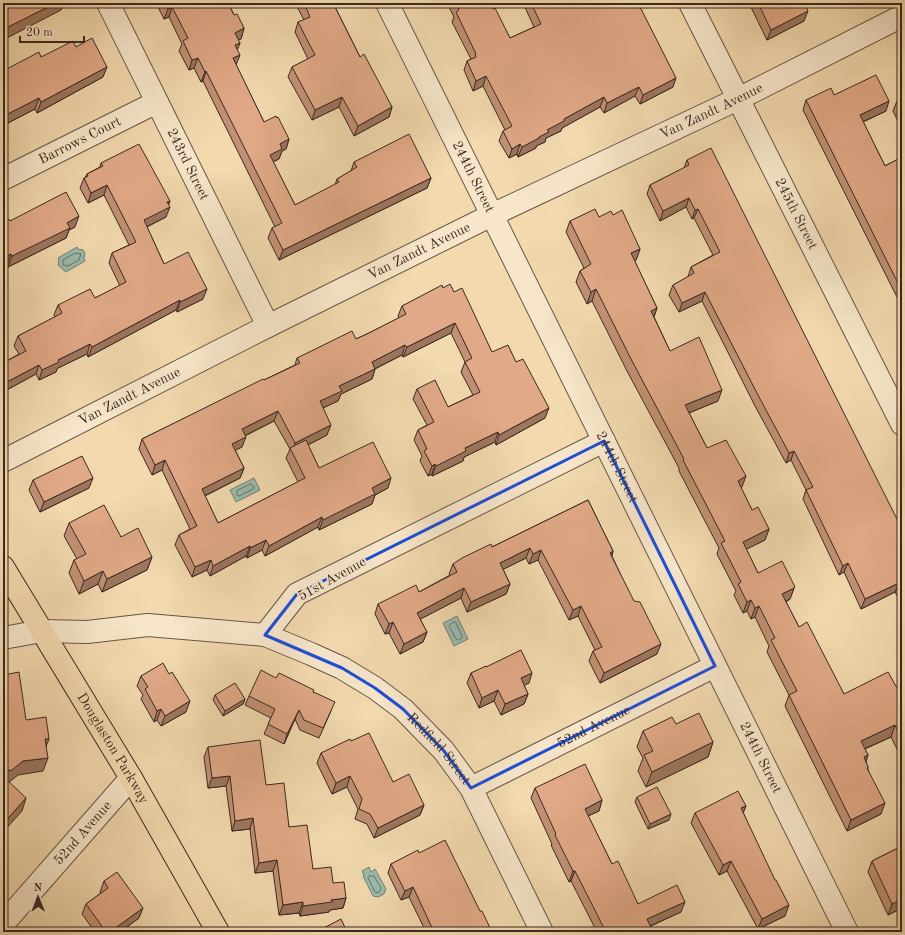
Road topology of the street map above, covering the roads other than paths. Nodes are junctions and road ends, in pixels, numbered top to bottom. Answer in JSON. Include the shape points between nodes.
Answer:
{"nodes":[{"id":1,"x":108,"y":3,"type":"edge"},
{"id":2,"x":387,"y":3,"type":"edge"},
{"id":3,"x":690,"y":3,"type":"edge"},
{"id":4,"x":902,"y":16,"type":"edge"},
{"id":5,"x":738,"y":99,"type":"junction"},
{"id":6,"x":157,"y":102,"type":"junction"},
{"id":7,"x":3,"y":178,"type":"edge"},
{"id":8,"x":492,"y":214,"type":"junction"},
{"id":9,"x":268,"y":326,"type":"junction"},
{"id":10,"x":902,"y":424,"type":"edge"},
{"id":11,"x":604,"y":441,"type":"junction"},
{"id":12,"x":3,"y":461,"type":"edge"},
{"id":13,"x":3,"y":567,"type":"edge"},
{"id":14,"x":42,"y":631,"type":"junction"},
{"id":15,"x":265,"y":635,"type":"junction"},
{"id":16,"x":3,"y":638,"type":"edge"},
{"id":17,"x":715,"y":666,"type":"junction"},
{"id":18,"x":131,"y":778,"type":"junction"},
{"id":19,"x":471,"y":788,"type":"junction"},
{"id":20,"x":3,"y":924,"type":"edge"},
{"id":21,"x":218,"y":932,"type":"edge"},
{"id":22,"x":542,"y":932,"type":"edge"},
{"id":23,"x":847,"y":932,"type":"edge"}],
"edges":[{"from":1,"to":6,"type":"street","name":"243rd Street"},
{"from":2,"to":8,"type":"street","name":"244th Street"},
{"from":3,"to":5,"type":"street","name":"245th Street"},
{"from":4,"to":5,"type":"street","name":"Van Zandt Avenue"},
{"from":5,"to":8,"type":"street","name":"Van Zandt Avenue"},
{"from":5,"to":10,"type":"street","name":"245th Street"},
{"from":6,"to":7,"type":"street","name":"Barrows Court"},
{"from":6,"to":9,"type":"street","name":"243rd Street"},
{"from":8,"to":9,"type":"street","name":"Van Zandt Avenue"},
{"from":8,"to":11,"type":"street","name":"244th Street"},
{"from":9,"to":12,"type":"street","name":"Van Zandt Avenue"},
{"from":11,"to":15,"type":"street","name":"51st Avenue","via":[[297,594]]},
{"from":11,"to":17,"type":"street","name":"244th Street"},
{"from":13,"to":14,"type":"main road","name":"Douglaston Parkway"},
{"from":14,"to":15,"type":"street","via":[[87,632],[148,625]]},
{"from":14,"to":16,"type":"street"},
{"from":14,"to":18,"type":"main road","name":"Douglaston Parkway"},
{"from":15,"to":19,"type":"street","name":"Redfield Street","via":[[342,668],[375,688],[403,709],[444,751]]},
{"from":17,"to":19,"type":"street","name":"52nd Avenue"},
{"from":17,"to":23,"type":"street","name":"244th Street"},
{"from":18,"to":20,"type":"street","name":"52nd Avenue"},
{"from":18,"to":21,"type":"main road","name":"Douglaston Parkway"},
{"from":19,"to":22,"type":"street","name":"Redfield Street"}]}
